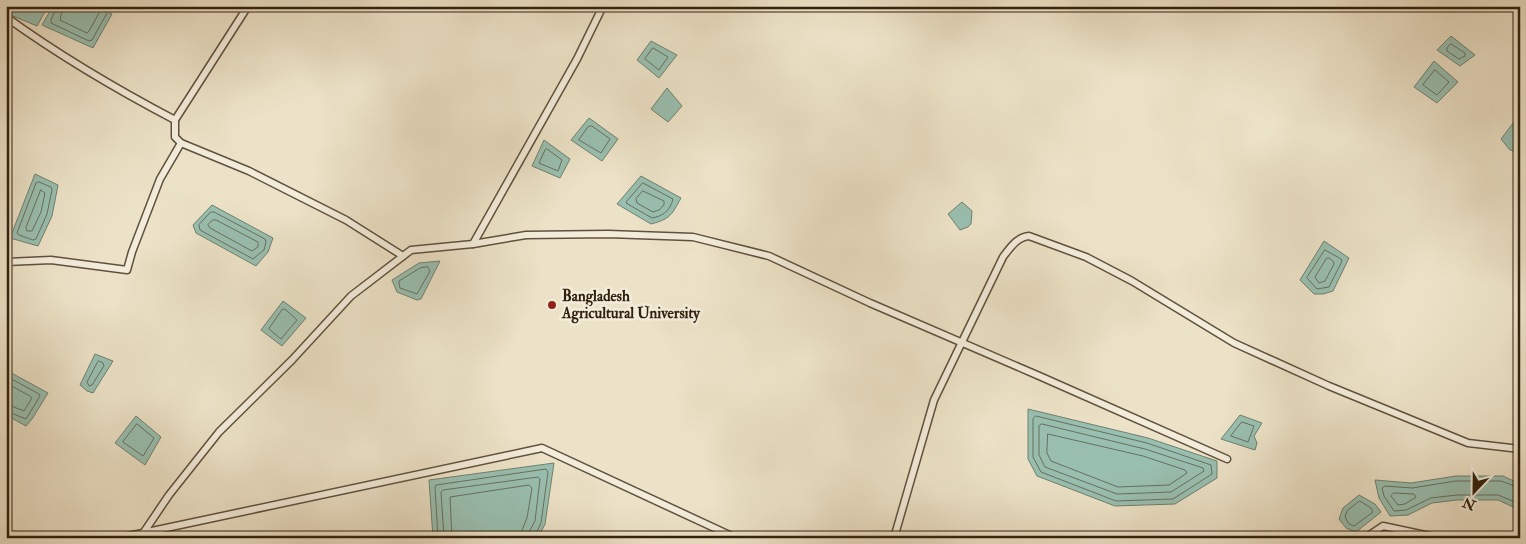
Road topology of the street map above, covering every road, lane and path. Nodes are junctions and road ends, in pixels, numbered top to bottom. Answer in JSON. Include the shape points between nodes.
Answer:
{"nodes":[{"id":1,"x":248,"y":6,"type":"edge"},
{"id":2,"x":603,"y":6,"type":"edge"},
{"id":3,"x":6,"y":17,"type":"edge"},
{"id":4,"x":175,"y":120,"type":"junction"},
{"id":5,"x":181,"y":144,"type":"junction"},
{"id":6,"x":473,"y":244,"type":"junction"},
{"id":7,"x":403,"y":256,"type":"junction"},
{"id":8,"x":6,"y":262,"type":"edge"},
{"id":9,"x":962,"y":343,"type":"junction"},
{"id":10,"x":1520,"y":449,"type":"edge"},
{"id":11,"x":1227,"y":459,"type":"dead end"},
{"id":12,"x":144,"y":532,"type":"junction"},
{"id":13,"x":118,"y":538,"type":"edge"},
{"id":14,"x":736,"y":538,"type":"edge"},
{"id":15,"x":894,"y":538,"type":"edge"},
{"id":16,"x":1365,"y":538,"type":"edge"},
{"id":17,"x":1439,"y":538,"type":"edge"}],
"edges":[{"from":1,"to":4,"type":"street"},
{"from":2,"to":6,"type":"street","via":[[577,59]]},
{"from":3,"to":4,"type":"street","via":[[122,92]]},
{"from":4,"to":5,"type":"street","via":[[175,137]]},
{"from":5,"to":7,"type":"street","via":[[249,171],[346,220]]},
{"from":5,"to":8,"type":"street","via":[[160,179],[127,270],[51,260]]},
{"from":6,"to":7,"type":"street","via":[[411,250]]},
{"from":6,"to":9,"type":"street","via":[[526,235],[693,237],[769,256]]},
{"from":7,"to":12,"type":"street","via":[[351,296],[219,432]]},
{"from":9,"to":10,"type":"street","via":[[1003,257],[1017,240],[1029,236],[1086,256],[1234,344],[1328,386],[1468,443]]},
{"from":9,"to":11,"type":"street"},
{"from":9,"to":15,"type":"street","via":[[934,400]]},
{"from":12,"to":13,"type":"street"},
{"from":12,"to":14,"type":"street","via":[[542,448]]},
{"from":16,"to":17,"type":"street","via":[[1383,526]]}]}
